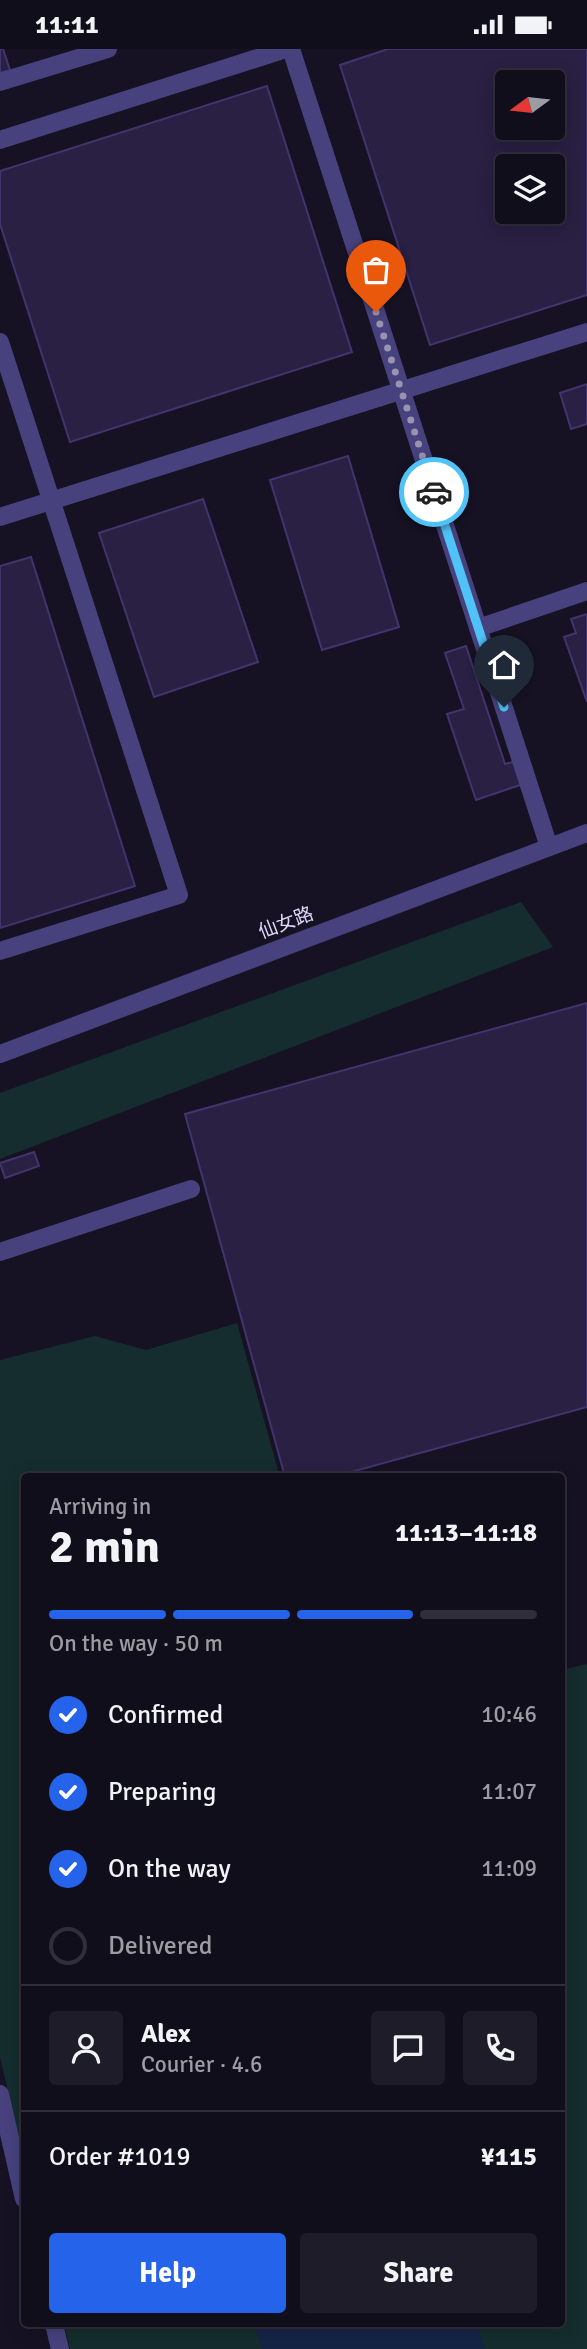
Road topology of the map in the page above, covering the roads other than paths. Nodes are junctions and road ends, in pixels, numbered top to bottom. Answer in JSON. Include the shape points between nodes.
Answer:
{"nodes":[{"id":1,"x":108,"y":49,"type":"edge"},
{"id":2,"x":288,"y":49,"type":"edge"},
{"id":3,"x":64,"y":55,"type":"edge"},
{"id":4,"x":0,"y":82,"type":"edge"},
{"id":5,"x":0,"y":140,"type":"edge"},
{"id":6,"x":587,"y":332,"type":"edge"},
{"id":7,"x":0,"y":342,"type":"edge"},
{"id":8,"x":402,"y":391,"type":"junction"},
{"id":9,"x":51,"y":501,"type":"junction"},
{"id":10,"x":0,"y":517,"type":"edge"},
{"id":11,"x":587,"y":591,"type":"edge"},
{"id":12,"x":478,"y":628,"type":"junction"},
{"id":13,"x":587,"y":833,"type":"edge"},
{"id":14,"x":549,"y":847,"type":"junction"},
{"id":15,"x":0,"y":951,"type":"edge"},
{"id":16,"x":0,"y":1054,"type":"edge"},
{"id":17,"x":191,"y":1189,"type":"dead end"},
{"id":18,"x":0,"y":1252,"type":"edge"},
{"id":19,"x":0,"y":2094,"type":"edge"},
{"id":20,"x":21,"y":2186,"type":"edge"},
{"id":21,"x":55,"y":2327,"type":"edge"},
{"id":22,"x":60,"y":2349,"type":"edge"}],
"edges":[{"from":1,"to":3,"type":"street"},
{"from":2,"to":5,"type":"street"},
{"from":2,"to":8,"type":"street"},
{"from":3,"to":4,"type":"street"},
{"from":6,"to":8,"type":"street"},
{"from":7,"to":9,"type":"street"},
{"from":8,"to":9,"type":"street"},
{"from":8,"to":12,"type":"street"},
{"from":9,"to":10,"type":"street"},
{"from":9,"to":15,"type":"street","via":[[179,895]]},
{"from":11,"to":12,"type":"street"},
{"from":12,"to":14,"type":"street"},
{"from":13,"to":14,"type":"street","name":"仙女路"},
{"from":14,"to":16,"type":"street","name":"仙女路"},
{"from":17,"to":18,"type":"street"},
{"from":19,"to":20,"type":"street"},
{"from":21,"to":22,"type":"street"}]}
